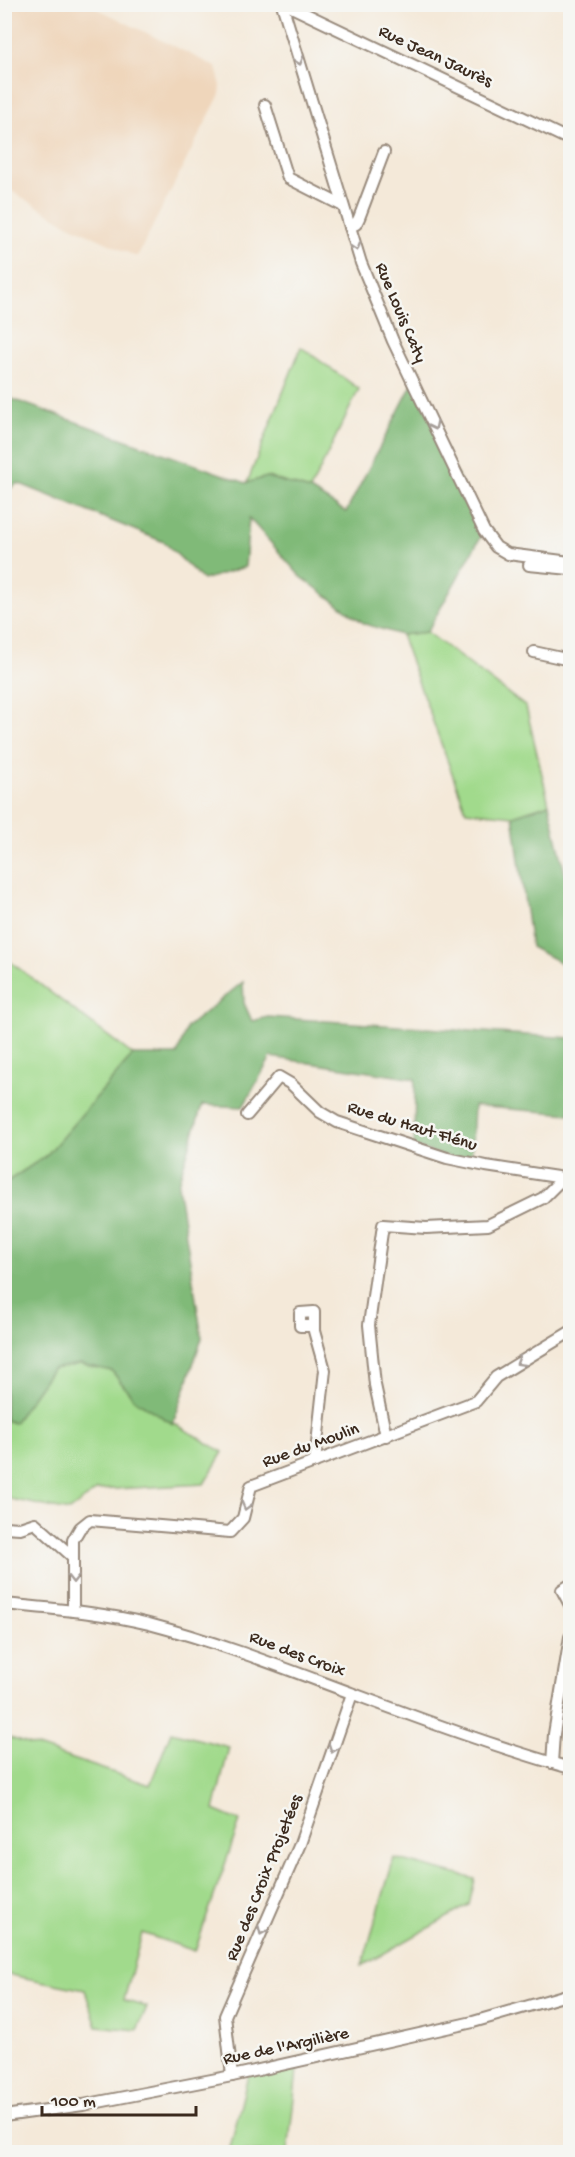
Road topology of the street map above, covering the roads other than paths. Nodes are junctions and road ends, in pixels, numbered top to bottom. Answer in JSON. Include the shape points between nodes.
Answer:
{"nodes":[{"id":1,"x":284,"y":4,"type":"edge"},
{"id":2,"x":265,"y":105,"type":"dead end"},
{"id":3,"x":570,"y":140,"type":"edge"},
{"id":4,"x":384,"y":152,"type":"dead end"},
{"id":5,"x":343,"y":206,"type":"junction"},
{"id":6,"x":350,"y":227,"type":"junction"},
{"id":7,"x":570,"y":562,"type":"edge"},
{"id":8,"x":529,"y":565,"type":"dead end"},
{"id":9,"x":570,"y":569,"type":"edge"},
{"id":10,"x":534,"y":652,"type":"dead end"},
{"id":11,"x":570,"y":660,"type":"edge"},
{"id":12,"x":247,"y":1114,"type":"dead end"},
{"id":13,"x":567,"y":1178,"type":"edge"},
{"id":14,"x":314,"y":1326,"type":"dead end"},
{"id":15,"x":570,"y":1332,"type":"edge"},
{"id":16,"x":386,"y":1436,"type":"junction"},
{"id":17,"x":315,"y":1462,"type":"junction"},
{"id":18,"x":4,"y":1527,"type":"edge"},
{"id":19,"x":73,"y":1557,"type":"junction"},
{"id":20,"x":570,"y":1585,"type":"edge"},
{"id":21,"x":4,"y":1604,"type":"edge"},
{"id":22,"x":570,"y":1605,"type":"edge"},
{"id":23,"x":73,"y":1611,"type":"junction"},
{"id":24,"x":570,"y":1637,"type":"edge"},
{"id":25,"x":352,"y":1694,"type":"junction"},
{"id":26,"x":552,"y":1763,"type":"junction"},
{"id":27,"x":570,"y":1768,"type":"edge"},
{"id":28,"x":570,"y":1994,"type":"edge"},
{"id":29,"x":232,"y":2076,"type":"junction"},
{"id":30,"x":4,"y":2116,"type":"edge"}],
"edges":[{"from":1,"to":3,"type":"street","name":"Rue Jean Jaurès"},
{"from":1,"to":5,"type":"street","name":"Rue Louis Caty","one_way":true},
{"from":2,"to":5,"type":"street","via":[[288,178]]},
{"from":4,"to":6,"type":"street","via":[[359,218]]},
{"from":5,"to":6,"type":"street","name":"Rue Louis Caty"},
{"from":6,"to":7,"type":"street","name":"Rue Louis Caty","one_way":true,"via":[[393,341],[484,531],[496,547],[508,554]]},
{"from":8,"to":9,"type":"street"},
{"from":10,"to":11,"type":"street"},
{"from":12,"to":13,"type":"street","name":"Rue du Haut Flénu","via":[[279,1077],[337,1122],[447,1158]]},
{"from":13,"to":16,"type":"street","name":"Rue du Haut Flénu","via":[[543,1198],[488,1225],[383,1225],[369,1325],[375,1384]]},
{"from":14,"to":17,"type":"street","via":[[325,1370]]},
{"from":15,"to":16,"type":"street","name":"Rue du Moulin","one_way":true,"via":[[496,1377],[476,1401]]},
{"from":16,"to":17,"type":"street","name":"Rue du Moulin"},
{"from":17,"to":19,"type":"street","name":"Rue du Moulin","one_way":true,"via":[[251,1486],[243,1518],[230,1532],[90,1520],[80,1527],[73,1540]]},
{"from":18,"to":19,"type":"street","via":[[20,1528],[35,1523]]},
{"from":19,"to":23,"type":"street","name":"Rue du Moulin","one_way":true},
{"from":20,"to":22,"type":"street","via":[[562,1590]]},
{"from":21,"to":23,"type":"street","name":"Rue des Croix"},
{"from":23,"to":25,"type":"street","name":"Rue des Croix","via":[[148,1624],[244,1652]]},
{"from":24,"to":26,"type":"street"},
{"from":25,"to":26,"type":"street","name":"Rue des Croix"},
{"from":25,"to":29,"type":"street","name":"Rue des Croix Projetées","one_way":true,"via":[[300,1844],[225,2016]]},
{"from":26,"to":27,"type":"street","name":"Rue des Croix"},
{"from":28,"to":29,"type":"street","name":"Rue de l'Argilière","via":[[473,2022]]},
{"from":29,"to":30,"type":"street","name":"Rue de l'Argilière"}]}
